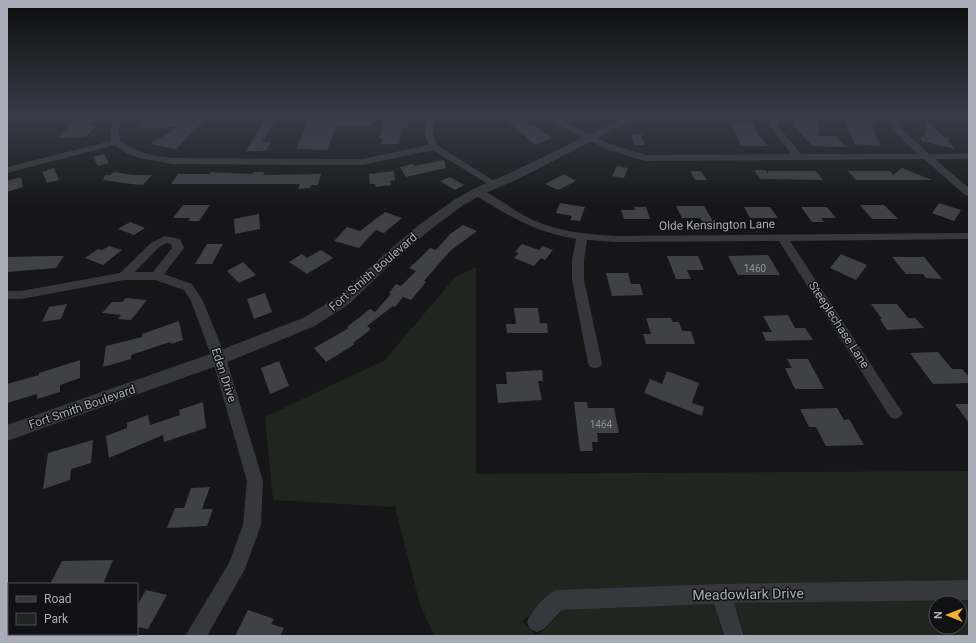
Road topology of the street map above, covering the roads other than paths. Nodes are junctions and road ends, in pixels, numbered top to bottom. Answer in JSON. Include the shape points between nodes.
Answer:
{"nodes":[{"id":1,"x":100,"y":146,"type":"edge"},
{"id":2,"x":121,"y":146,"type":"edge"},
{"id":3,"x":577,"y":146,"type":"edge"},
{"id":4,"x":607,"y":146,"type":"edge"},
{"id":5,"x":789,"y":146,"type":"edge"},
{"id":6,"x":914,"y":146,"type":"edge"},
{"id":7,"x":434,"y":147,"type":"joint"},
{"id":8,"x":969,"y":156,"type":"edge"},
{"id":9,"x":798,"y":157,"type":"junction"},
{"id":10,"x":927,"y":157,"type":"junction"},
{"id":11,"x":7,"y":170,"type":"edge"},
{"id":12,"x":494,"y":184,"type":"junction"},
{"id":13,"x":476,"y":192,"type":"junction"},
{"id":14,"x":969,"y":193,"type":"edge"},
{"id":15,"x":969,"y":236,"type":"edge"},
{"id":16,"x":582,"y":237,"type":"junction"},
{"id":17,"x":782,"y":237,"type":"junction"},
{"id":18,"x":124,"y":276,"type":"junction"},
{"id":19,"x":156,"y":276,"type":"junction"},
{"id":20,"x":7,"y":295,"type":"edge"},
{"id":21,"x":219,"y":358,"type":"junction"},
{"id":22,"x":595,"y":363,"type":"dead end"},
{"id":23,"x":895,"y":413,"type":"dead end"},
{"id":24,"x":7,"y":433,"type":"edge"},
{"id":25,"x":969,"y":590,"type":"edge"},
{"id":26,"x":721,"y":594,"type":"junction"},
{"id":27,"x":536,"y":622,"type":"dead end"},
{"id":28,"x":195,"y":636,"type":"edge"},
{"id":29,"x":734,"y":636,"type":"edge"}],
"edges":[{"from":1,"to":11,"type":"street"},
{"from":2,"to":7,"type":"street","via":[[145,158],[173,162],[362,162]]},
{"from":3,"to":12,"type":"street","name":"Fort Smith Boulevard"},
{"from":4,"to":9,"type":"street","via":[[645,158]]},
{"from":5,"to":9,"type":"street"},
{"from":6,"to":10,"type":"street"},
{"from":7,"to":12,"type":"street"},
{"from":8,"to":10,"type":"street"},
{"from":9,"to":10,"type":"street"},
{"from":10,"to":14,"type":"street"},
{"from":12,"to":13,"type":"street","name":"Fort Smith Boulevard"},
{"from":13,"to":16,"type":"street","name":"Olde Kensington Lane","via":[[523,220]]},
{"from":13,"to":21,"type":"street","name":"Fort Smith Boulevard","via":[[425,227],[344,300],[327,312],[280,335]]},
{"from":15,"to":17,"type":"street","name":"Olde Kensington Lane"},
{"from":16,"to":17,"type":"street","name":"Olde Kensington Lane"},
{"from":16,"to":22,"type":"street","via":[[578,280]]},
{"from":17,"to":23,"type":"street","name":"Steeplechase Lane"},
{"from":18,"to":19,"type":"street","name":"Eden Drive"},
{"from":18,"to":19,"type":"street","via":[[155,245],[165,239],[176,241],[178,248]]},
{"from":18,"to":20,"type":"street","name":"Eden Drive","via":[[21,295]]},
{"from":19,"to":21,"type":"street","name":"Eden Drive","via":[[188,287],[197,301]]},
{"from":21,"to":24,"type":"street","name":"Fort Smith Boulevard"},
{"from":21,"to":28,"type":"street","name":"Eden Drive","via":[[255,481],[252,525],[236,569]]},
{"from":25,"to":26,"type":"street","name":"Meadowlark Drive"},
{"from":26,"to":27,"type":"street","name":"Meadowlark Drive","via":[[557,600]]},
{"from":26,"to":29,"type":"street"}]}
